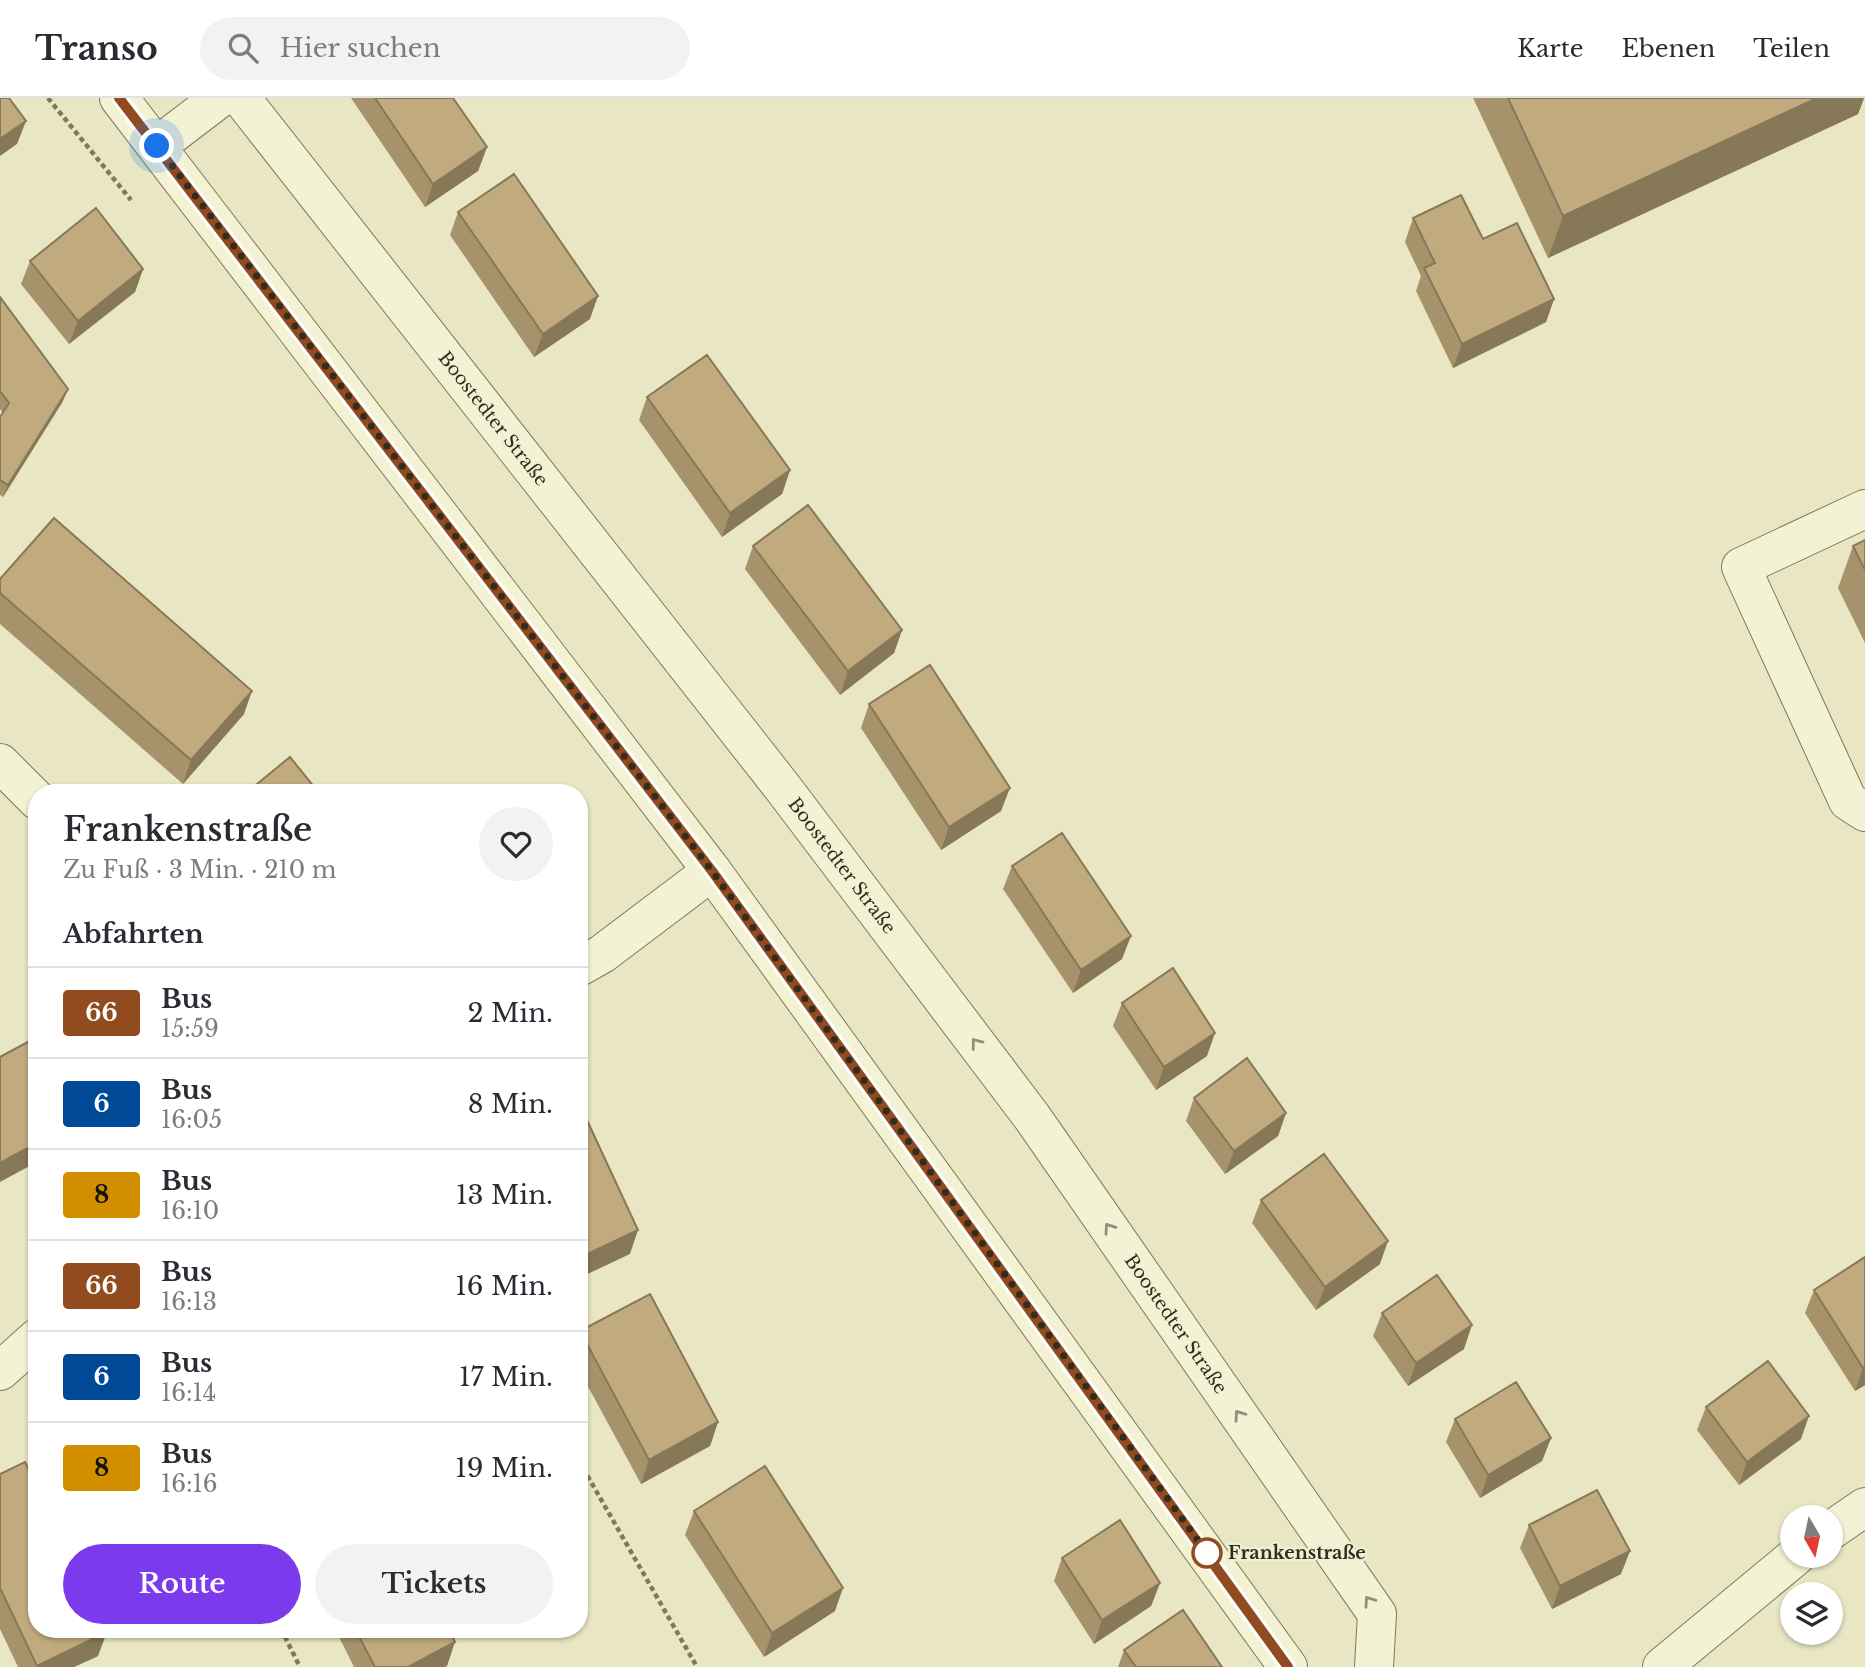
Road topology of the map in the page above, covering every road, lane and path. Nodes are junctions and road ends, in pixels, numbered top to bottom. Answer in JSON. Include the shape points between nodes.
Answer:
{"nodes":[{"id":1,"x":119,"y":98,"type":"edge"},
{"id":2,"x":220,"y":98,"type":"edge"},
{"id":3,"x":241,"y":98,"type":"edge"},
{"id":4,"x":157,"y":146,"type":"junction"},
{"id":5,"x":1865,"y":509,"type":"edge"},
{"id":6,"x":0,"y":764,"type":"edge"},
{"id":7,"x":28,"y":791,"type":"edge"},
{"id":8,"x":1865,"y":811,"type":"edge"},
{"id":9,"x":712,"y":871,"type":"junction"},
{"id":10,"x":588,"y":962,"type":"edge"},
{"id":11,"x":28,"y":1346,"type":"edge"},
{"id":12,"x":0,"y":1371,"type":"edge"},
{"id":13,"x":588,"y":1477,"type":"edge"},
{"id":14,"x":1865,"y":1507,"type":"edge"},
{"id":15,"x":1843,"y":1522,"type":"edge"},
{"id":16,"x":1782,"y":1568,"type":"edge"},
{"id":17,"x":286,"y":1638,"type":"edge"},
{"id":18,"x":300,"y":1667,"type":"edge"},
{"id":19,"x":697,"y":1667,"type":"edge"},
{"id":20,"x":1288,"y":1667,"type":"edge"},
{"id":21,"x":1374,"y":1667,"type":"edge"},
{"id":22,"x":1662,"y":1667,"type":"edge"}],
"edges":[{"from":1,"to":4,"type":"street"},
{"from":2,"to":4,"type":"street"},
{"from":21,"to":3,"type":"street","name":"Boostedter Straße","one_way":true,"via":[[1377,1614],[1032,1117],[783,789]]},
{"from":4,"to":9,"type":"street"},
{"from":5,"to":8,"type":"street","via":[[1741,567],[1848,801]]},
{"from":6,"to":7,"type":"street"},
{"from":9,"to":10,"type":"street"},
{"from":9,"to":20,"type":"street"},
{"from":11,"to":12,"type":"street"},
{"from":13,"to":19,"type":"path"},
{"from":14,"to":15,"type":"street"},
{"from":16,"to":22,"type":"street"},
{"from":17,"to":18,"type":"path"}]}
